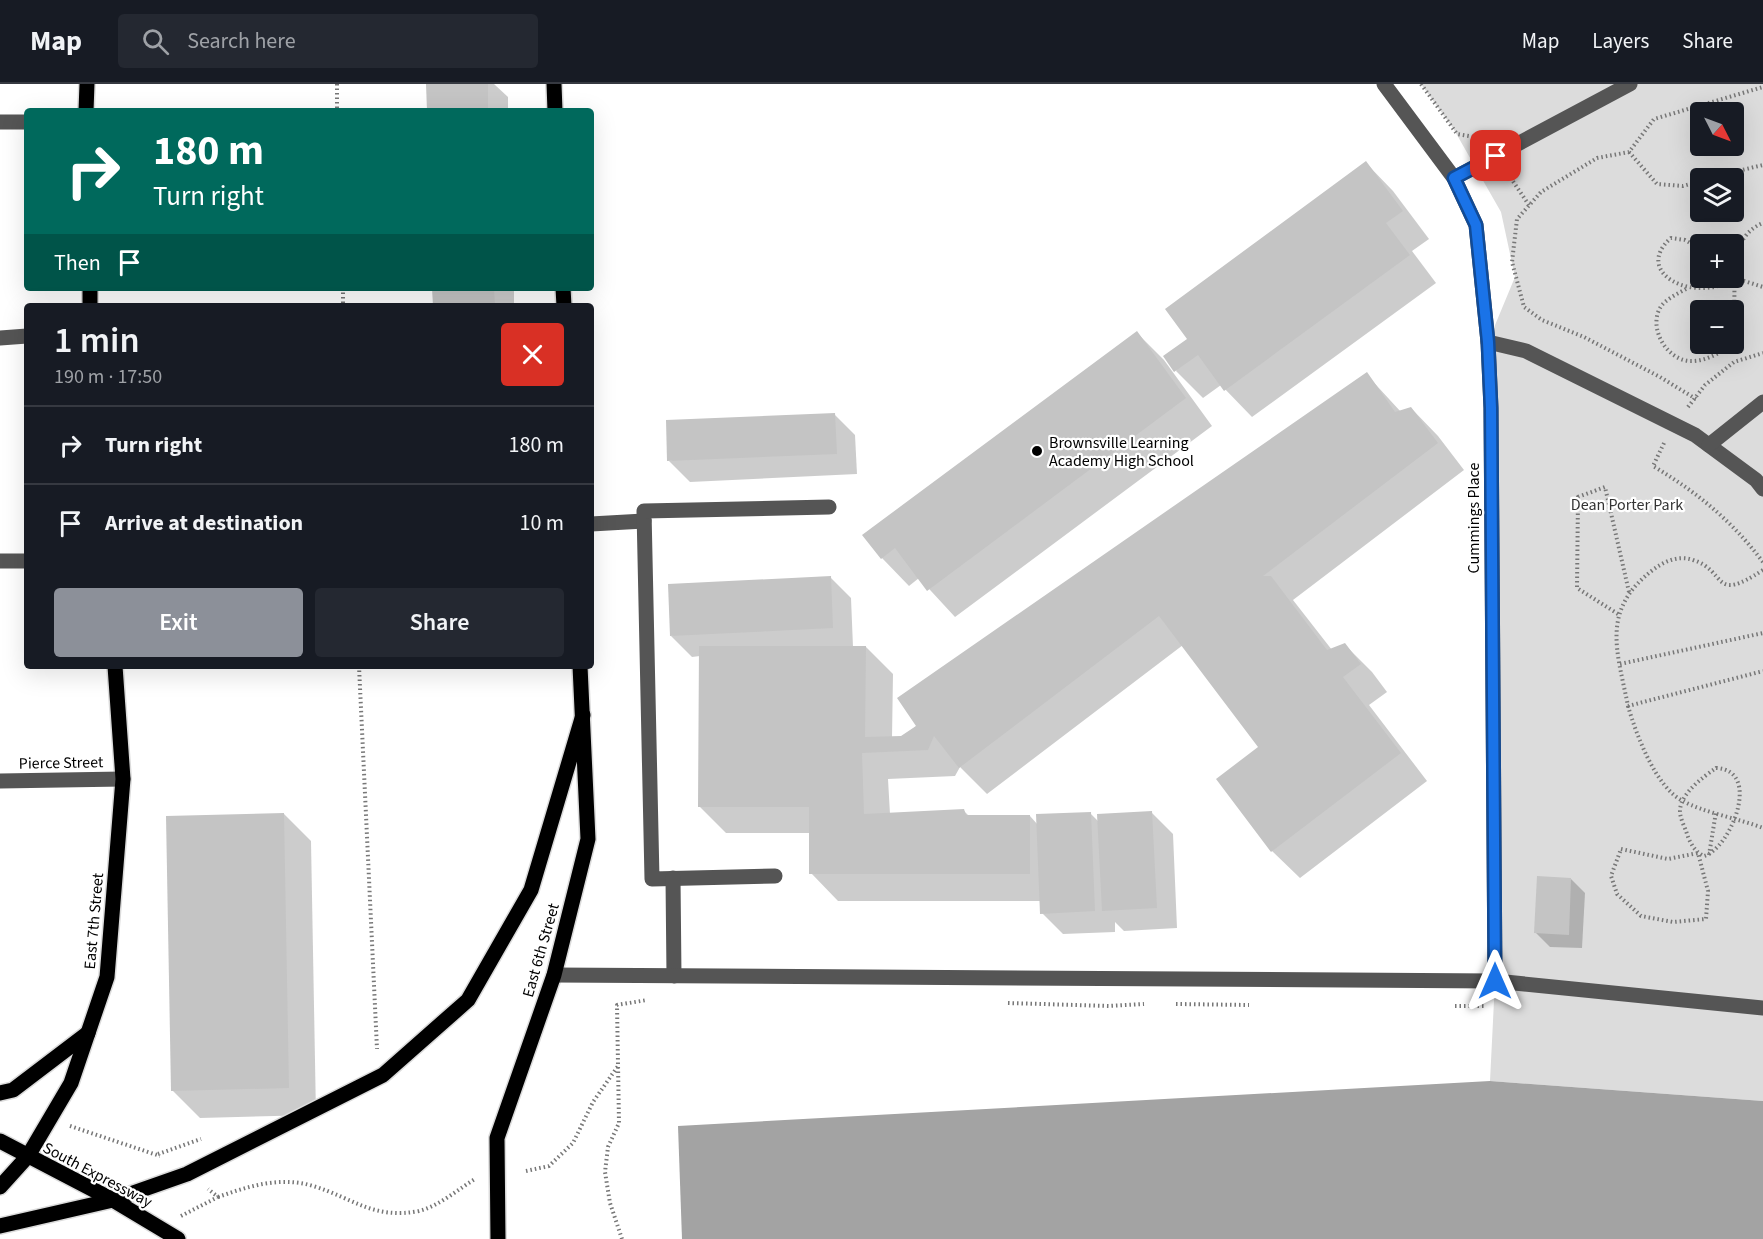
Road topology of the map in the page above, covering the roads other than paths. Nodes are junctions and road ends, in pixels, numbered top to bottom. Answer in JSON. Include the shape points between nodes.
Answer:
{"nodes":[{"id":1,"x":87,"y":84,"type":"edge"},
{"id":2,"x":554,"y":84,"type":"edge"},
{"id":3,"x":1384,"y":84,"type":"edge"},
{"id":4,"x":1630,"y":84,"type":"edge"},
{"id":5,"x":86,"y":108,"type":"edge"},
{"id":6,"x":555,"y":108,"type":"edge"},
{"id":7,"x":0,"y":122,"type":"edge"},
{"id":8,"x":24,"y":122,"type":"edge"},
{"id":9,"x":1454,"y":178,"type":"junction"},
{"id":10,"x":24,"y":336,"type":"edge"},
{"id":11,"x":0,"y":338,"type":"edge"},
{"id":12,"x":1488,"y":342,"type":"junction"},
{"id":13,"x":1763,"y":402,"type":"edge"},
{"id":14,"x":1709,"y":445,"type":"junction"},
{"id":15,"x":1763,"y":489,"type":"edge"},
{"id":16,"x":829,"y":507,"type":"dead end"},
{"id":17,"x":644,"y":521,"type":"junction"},
{"id":18,"x":594,"y":524,"type":"edge"},
{"id":19,"x":0,"y":561,"type":"edge"},
{"id":20,"x":24,"y":561,"type":"edge"},
{"id":21,"x":115,"y":669,"type":"edge"},
{"id":22,"x":580,"y":669,"type":"edge"},
{"id":23,"x":583,"y":715,"type":"junction"},
{"id":24,"x":123,"y":779,"type":"junction"},
{"id":25,"x":0,"y":781,"type":"edge"},
{"id":26,"x":775,"y":876,"type":"dead end"},
{"id":27,"x":673,"y":878,"type":"junction"},
{"id":28,"x":554,"y":975,"type":"junction"},
{"id":29,"x":674,"y":976,"type":"junction"},
{"id":30,"x":1495,"y":981,"type":"junction"},
{"id":31,"x":1763,"y":1008,"type":"edge"},
{"id":32,"x":88,"y":1033,"type":"junction"},
{"id":33,"x":0,"y":1094,"type":"edge"},
{"id":34,"x":0,"y":1141,"type":"edge"},
{"id":35,"x":28,"y":1156,"type":"junction"},
{"id":36,"x":0,"y":1187,"type":"edge"},
{"id":37,"x":113,"y":1200,"type":"junction"},
{"id":38,"x":0,"y":1226,"type":"edge"},
{"id":39,"x":178,"y":1239,"type":"edge"},
{"id":40,"x":498,"y":1239,"type":"edge"}],
"edges":[{"from":1,"to":5,"type":"main road"},
{"from":2,"to":6,"type":"main road"},
{"from":3,"to":9,"type":"street","name":"Cummings Place"},
{"from":4,"to":9,"type":"street"},
{"from":7,"to":8,"type":"street"},
{"from":9,"to":12,"type":"street","name":"Cummings Place","via":[[1476,225]]},
{"from":10,"to":11,"type":"street"},
{"from":12,"to":14,"type":"street","via":[[1526,351]]},
{"from":12,"to":30,"type":"street","name":"Cummings Place"},
{"from":13,"to":14,"type":"street"},
{"from":14,"to":15,"type":"street"},
{"from":16,"to":17,"type":"street","via":[[644,511]]},
{"from":17,"to":18,"type":"street"},
{"from":17,"to":27,"type":"street","via":[[652,879]]},
{"from":19,"to":20,"type":"street"},
{"from":21,"to":24,"type":"main road","name":"East 7th Street"},
{"from":22,"to":23,"type":"main road","name":"East 6th Street"},
{"from":23,"to":28,"type":"main road","name":"East 6th Street","via":[[588,839]]},
{"from":23,"to":37,"type":"main road","via":[[531,890],[468,1000],[383,1075],[187,1174]]},
{"from":24,"to":25,"type":"street","name":"Pierce Street"},
{"from":24,"to":32,"type":"main road","name":"East 7th Street","via":[[107,977]]},
{"from":26,"to":27,"type":"street"},
{"from":27,"to":29,"type":"street"},
{"from":28,"to":29,"type":"street"},
{"from":28,"to":40,"type":"main road","name":"East 6th Street","via":[[497,1138]]},
{"from":29,"to":30,"type":"street"},
{"from":30,"to":31,"type":"street"},
{"from":32,"to":33,"type":"main road","via":[[13,1090]]},
{"from":32,"to":35,"type":"main road","name":"East 7th Street","via":[[71,1083]]},
{"from":34,"to":35,"type":"main road","name":"South Expressway"},
{"from":35,"to":36,"type":"main road","name":"East 7th Street"},
{"from":35,"to":37,"type":"main road","name":"South Expressway"},
{"from":37,"to":38,"type":"main road"},
{"from":37,"to":39,"type":"main road","name":"South Expressway"}]}
